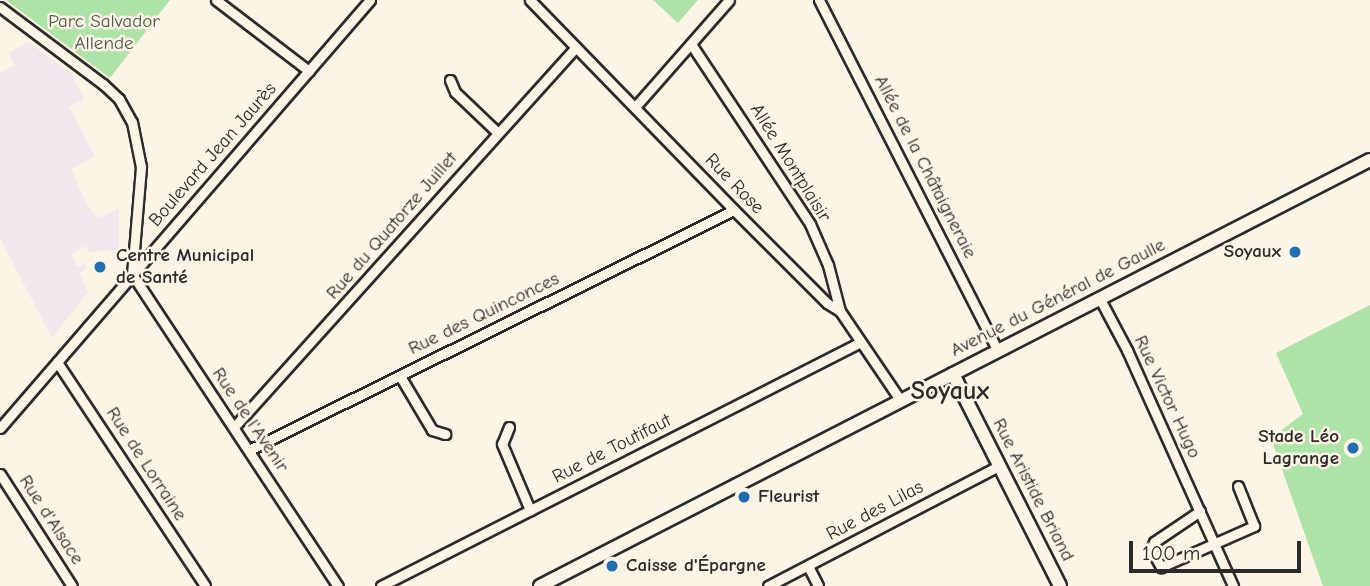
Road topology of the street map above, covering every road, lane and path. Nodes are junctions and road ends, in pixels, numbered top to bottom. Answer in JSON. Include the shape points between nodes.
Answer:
{"nodes":[{"id":1,"x":216,"y":0,"type":"edge"},
{"id":2,"x":370,"y":0,"type":"edge"},
{"id":3,"x":530,"y":0,"type":"edge"},
{"id":4,"x":729,"y":0,"type":"edge"},
{"id":5,"x":819,"y":0,"type":"edge"},
{"id":6,"x":0,"y":7,"type":"edge"},
{"id":7,"x":691,"y":44,"type":"junction"},
{"id":8,"x":576,"y":47,"type":"junction"},
{"id":9,"x":309,"y":71,"type":"junction"},
{"id":10,"x":450,"y":80,"type":"dead end"},
{"id":11,"x":635,"y":107,"type":"junction"},
{"id":12,"x":498,"y":133,"type":"junction"},
{"id":13,"x":1370,"y":160,"type":"edge"},
{"id":14,"x":734,"y":210,"type":"junction"},
{"id":15,"x":132,"y":274,"type":"junction"},
{"id":16,"x":1100,"y":299,"type":"junction"},
{"id":17,"x":840,"y":311,"type":"junction"},
{"id":18,"x":859,"y":343,"type":"junction"},
{"id":19,"x":998,"y":351,"type":"junction"},
{"id":20,"x":57,"y":362,"type":"junction"},
{"id":21,"x":953,"y":374,"type":"junction"},
{"id":22,"x":400,"y":376,"type":"junction"},
{"id":23,"x":901,"y":401,"type":"junction"},
{"id":24,"x":2,"y":422,"type":"edge"},
{"id":25,"x":234,"y":427,"type":"junction"},
{"id":26,"x":509,"y":428,"type":"dead end"},
{"id":27,"x":445,"y":434,"type":"dead end"},
{"id":28,"x":249,"y":450,"type":"junction"},
{"id":29,"x":999,"y":466,"type":"junction"},
{"id":30,"x":0,"y":474,"type":"edge"},
{"id":31,"x":1238,"y":486,"type":"dead end"},
{"id":32,"x":530,"y":510,"type":"junction"},
{"id":33,"x":1200,"y":511,"type":"junction"},
{"id":34,"x":1215,"y":544,"type":"junction"},
{"id":35,"x":808,"y":566,"type":"junction"},
{"id":36,"x":72,"y":586,"type":"edge"},
{"id":37,"x":205,"y":586,"type":"edge"},
{"id":38,"x":338,"y":586,"type":"edge"},
{"id":39,"x":381,"y":586,"type":"edge"},
{"id":40,"x":540,"y":586,"type":"edge"},
{"id":41,"x":768,"y":586,"type":"edge"},
{"id":42,"x":818,"y":586,"type":"edge"},
{"id":43,"x":1060,"y":586,"type":"edge"},
{"id":44,"x":1233,"y":586,"type":"edge"}],
"edges":[{"from":1,"to":9,"type":"street"},
{"from":2,"to":9,"type":"street","name":"Boulevard Jean Jaurès"},
{"from":3,"to":8,"type":"street","name":"Rue Rose"},
{"from":4,"to":7,"type":"street"},
{"from":5,"to":19,"type":"street","name":"Allée de la Châtaigneraie"},
{"from":6,"to":15,"type":"street","via":[[103,84],[132,122],[141,167]]},
{"from":7,"to":11,"type":"street"},
{"from":7,"to":17,"type":"street","name":"Allée Montplaisir","via":[[810,224],[828,265]]},
{"from":8,"to":11,"type":"street","name":"Rue Rose"},
{"from":8,"to":12,"type":"street","name":"Rue du Quatorze Juillet"},
{"from":9,"to":15,"type":"street","name":"Boulevard Jean Jaurès"},
{"from":10,"to":12,"type":"street","via":[[455,92]]},
{"from":11,"to":14,"type":"street","name":"Rue Rose"},
{"from":12,"to":25,"type":"street","name":"Rue du Quatorze Juillet"},
{"from":13,"to":16,"type":"main road","name":"Avenue du Général de Gaulle"},
{"from":14,"to":17,"type":"street","name":"Rue Rose"},
{"from":14,"to":22,"type":"street","name":"Rue des Quinconces"},
{"from":15,"to":20,"type":"street","name":"Boulevard Jean Jaurès"},
{"from":15,"to":25,"type":"street","name":"Rue de l'Avenir"},
{"from":16,"to":19,"type":"main road","name":"Avenue du Général de Gaulle"},
{"from":16,"to":33,"type":"street","name":"Rue Victor Hugo"},
{"from":17,"to":18,"type":"street","name":"Rue Rose"},
{"from":18,"to":23,"type":"street","name":"Rue Rose"},
{"from":18,"to":32,"type":"street","name":"Rue de Toutifaut"},
{"from":19,"to":21,"type":"main road","name":"Avenue du Général de Gaulle"},
{"from":20,"to":24,"type":"street","name":"Boulevard Jean Jaurès"},
{"from":20,"to":37,"type":"street","name":"Rue de Lorraine"},
{"from":21,"to":23,"type":"main road","name":"Avenue du Général de Gaulle"},
{"from":21,"to":29,"type":"main road","name":"Rue Aristide Briand"},
{"from":22,"to":27,"type":"street","via":[[432,430]]},
{"from":22,"to":28,"type":"street","name":"Rue des Quinconces"},
{"from":23,"to":40,"type":"main road","name":"Avenue du Général de Gaulle"},
{"from":25,"to":28,"type":"street","name":"Rue de l'Avenir"},
{"from":26,"to":32,"type":"street","via":[[502,444]]},
{"from":28,"to":38,"type":"street","name":"Rue de l'Avenir"},
{"from":29,"to":35,"type":"street","name":"Rue des Lilas"},
{"from":29,"to":43,"type":"main road","name":"Rue Aristide Briand"},
{"from":30,"to":36,"type":"street","name":"Rue d'Alsace"},
{"from":31,"to":34,"type":"street","via":[[1254,526]]},
{"from":32,"to":39,"type":"street","name":"Rue de Toutifaut"},
{"from":33,"to":34,"type":"street","name":"Rue Victor Hugo"},
{"from":33,"to":34,"type":"street","via":[[1150,549],[1161,567]]},
{"from":34,"to":44,"type":"street","name":"Rue Victor Hugo"},
{"from":35,"to":41,"type":"street","name":"Rue des Lilas"},
{"from":35,"to":42,"type":"street"}]}
